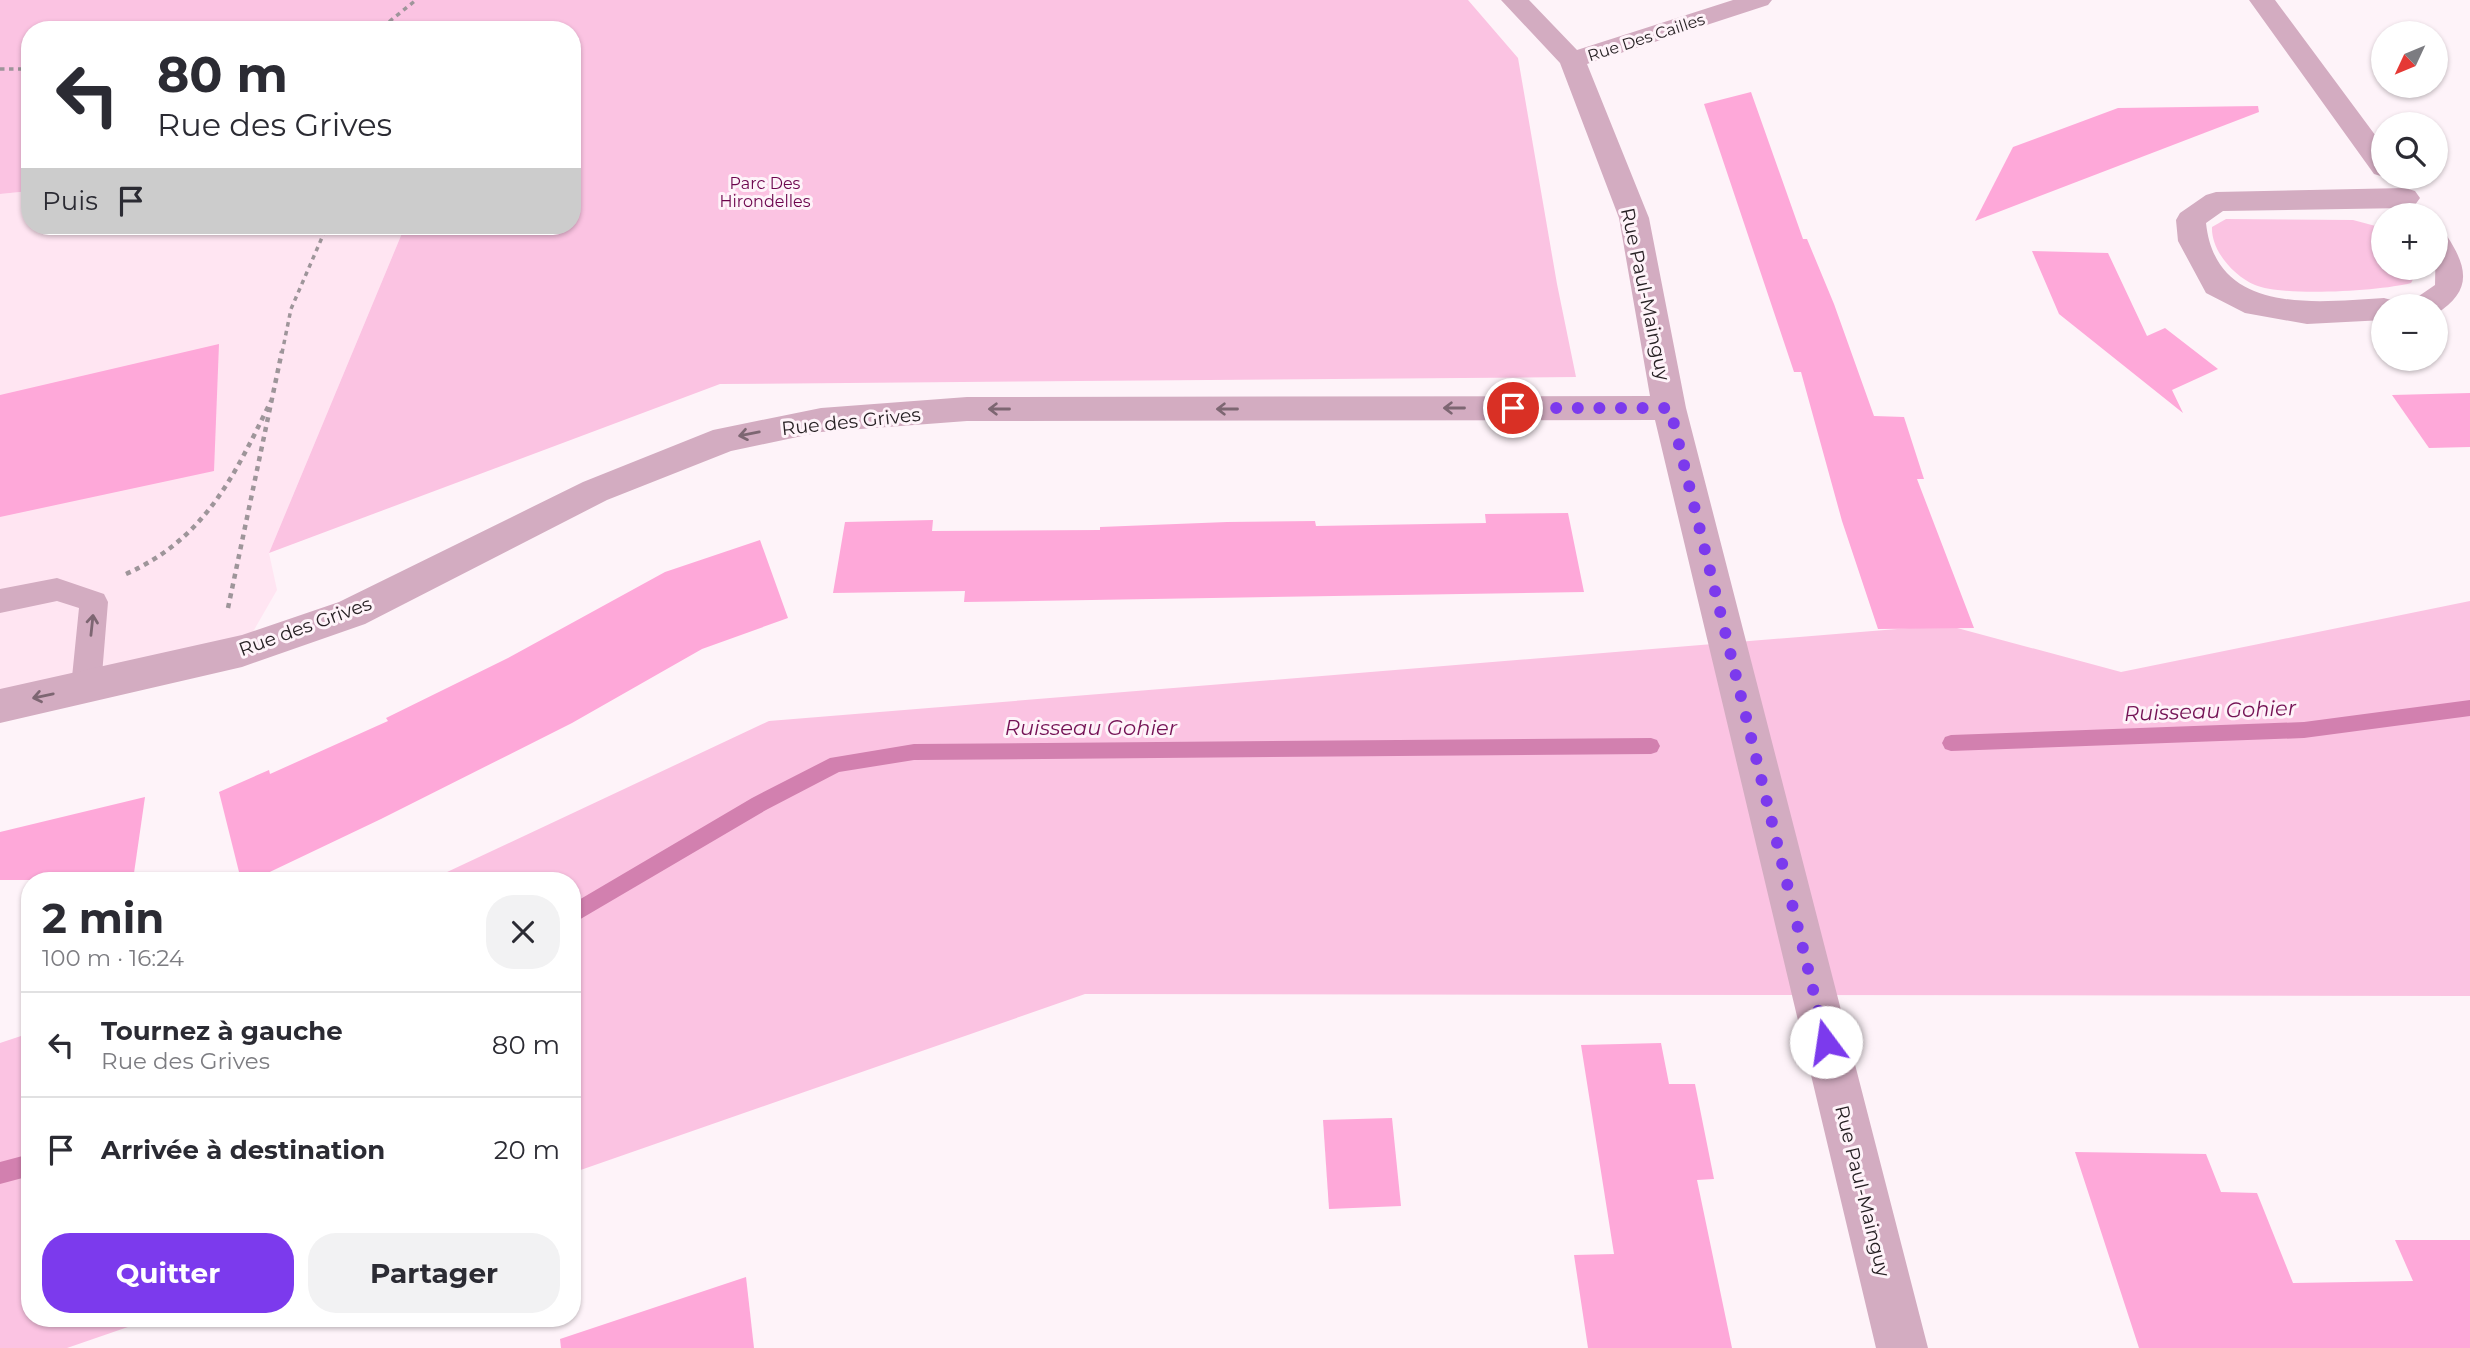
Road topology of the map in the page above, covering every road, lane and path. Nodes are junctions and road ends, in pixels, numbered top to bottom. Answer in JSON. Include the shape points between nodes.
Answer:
{"nodes":[{"id":1,"x":416,"y":0,"type":"edge"},
{"id":2,"x":1514,"y":0,"type":"edge"},
{"id":3,"x":1759,"y":0,"type":"edge"},
{"id":4,"x":2262,"y":0,"type":"edge"},
{"id":5,"x":390,"y":21,"type":"edge"},
{"id":6,"x":1572,"y":60,"type":"junction"},
{"id":7,"x":0,"y":69,"type":"edge"},
{"id":8,"x":21,"y":69,"type":"edge"},
{"id":9,"x":2371,"y":151,"type":"edge"},
{"id":10,"x":2404,"y":197,"type":"edge"},
{"id":11,"x":323,"y":235,"type":"edge"},
{"id":12,"x":2448,"y":260,"type":"edge"},
{"id":13,"x":2444,"y":294,"type":"edge"},
{"id":14,"x":2371,"y":310,"type":"edge"},
{"id":15,"x":275,"y":392,"type":"junction"},
{"id":16,"x":1670,"y":408,"type":"junction"},
{"id":17,"x":57,"y":589,"type":"junction"},
{"id":18,"x":0,"y":601,"type":"edge"},
{"id":19,"x":218,"y":657,"type":"junction"},
{"id":20,"x":86,"y":687,"type":"junction"},
{"id":21,"x":0,"y":706,"type":"edge"},
{"id":22,"x":1902,"y":1348,"type":"edge"}],
"edges":[{"from":1,"to":5,"type":"path"},
{"from":2,"to":6,"type":"street","name":"Rue Paul-Mainguy"},
{"from":3,"to":6,"type":"street","name":"Rue Des Cailles"},
{"from":4,"to":9,"type":"street"},
{"from":6,"to":16,"type":"street","name":"Rue Paul-Mainguy","via":[[1634,218]]},
{"from":7,"to":8,"type":"path"},
{"from":10,"to":14,"type":"street","via":[[2216,202],[2191,220],[2193,241],[2217,285],[2256,305],[2306,313]]},
{"from":11,"to":15,"type":"path","via":[[292,310]]},
{"from":12,"to":13,"type":"street","via":[[2451,289]]},
{"from":15,"to":17,"type":"path","via":[[235,472],[196,528],[161,556],[129,573]]},
{"from":15,"to":19,"type":"path"},
{"from":16,"to":19,"type":"street","name":"Rue des Grives","one_way":true,"via":[[967,409],[821,420],[725,439],[595,491],[352,613]]},
{"from":16,"to":22,"type":"street","name":"Rue Paul-Mainguy"},
{"from":17,"to":18,"type":"lane"},
{"from":20,"to":17,"type":"lane","one_way":true,"via":[[94,602]]},
{"from":19,"to":20,"type":"street","name":"Rue des Grives"},
{"from":20,"to":21,"type":"street","name":"Rue des Grives","one_way":true}]}
